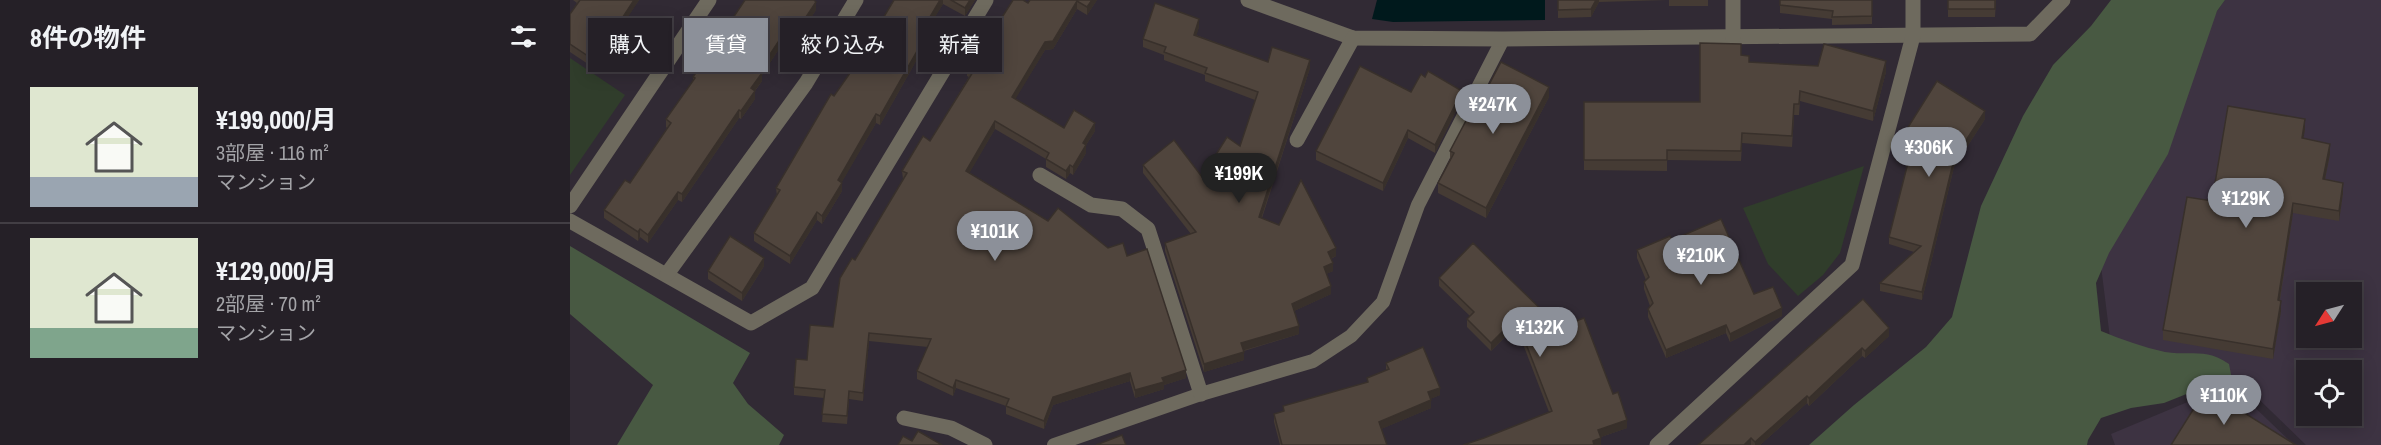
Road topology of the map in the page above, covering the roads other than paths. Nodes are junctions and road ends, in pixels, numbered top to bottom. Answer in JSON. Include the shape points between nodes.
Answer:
{"nodes":[{"id":1,"x":709,"y":0,"type":"edge"},
{"id":2,"x":856,"y":0,"type":"edge"},
{"id":3,"x":986,"y":0,"type":"edge"},
{"id":4,"x":1248,"y":0,"type":"edge"},
{"id":5,"x":1733,"y":0,"type":"edge"},
{"id":6,"x":1913,"y":0,"type":"edge"},
{"id":7,"x":2063,"y":0,"type":"edge"},
{"id":8,"x":1913,"y":36,"type":"junction"},
{"id":9,"x":1733,"y":37,"type":"junction"},
{"id":10,"x":1353,"y":38,"type":"junction"},
{"id":11,"x":1503,"y":39,"type":"junction"},
{"id":12,"x":1297,"y":140,"type":"dead end"},
{"id":13,"x":1040,"y":175,"type":"dead end"},
{"id":14,"x":570,"y":206,"type":"edge"},
{"id":15,"x":570,"y":221,"type":"edge"},
{"id":16,"x":667,"y":274,"type":"junction"},
{"id":17,"x":1201,"y":394,"type":"junction"},
{"id":18,"x":904,"y":418,"type":"dead end"},
{"id":19,"x":985,"y":445,"type":"edge"},
{"id":20,"x":1054,"y":445,"type":"edge"},
{"id":21,"x":1657,"y":445,"type":"edge"}],
"edges":[{"from":1,"to":14,"type":"street"},
{"from":2,"to":16,"type":"street","via":[[806,83]]},
{"from":3,"to":16,"type":"street","via":[[812,288],[751,323]]},
{"from":4,"to":10,"type":"street"},
{"from":5,"to":9,"type":"street"},
{"from":6,"to":8,"type":"street"},
{"from":7,"to":8,"type":"street","via":[[2030,34]]},
{"from":8,"to":9,"type":"street"},
{"from":8,"to":21,"type":"street","via":[[1852,265]]},
{"from":9,"to":11,"type":"street"},
{"from":10,"to":11,"type":"street"},
{"from":10,"to":12,"type":"street"},
{"from":11,"to":17,"type":"lane","via":[[1418,205],[1383,302],[1351,336],[1313,361]]},
{"from":13,"to":17,"type":"street","via":[[1091,205],[1122,208],[1148,229]]},
{"from":15,"to":16,"type":"street"},
{"from":17,"to":20,"type":"lane"},
{"from":18,"to":19,"type":"street","via":[[951,428]]}]}
